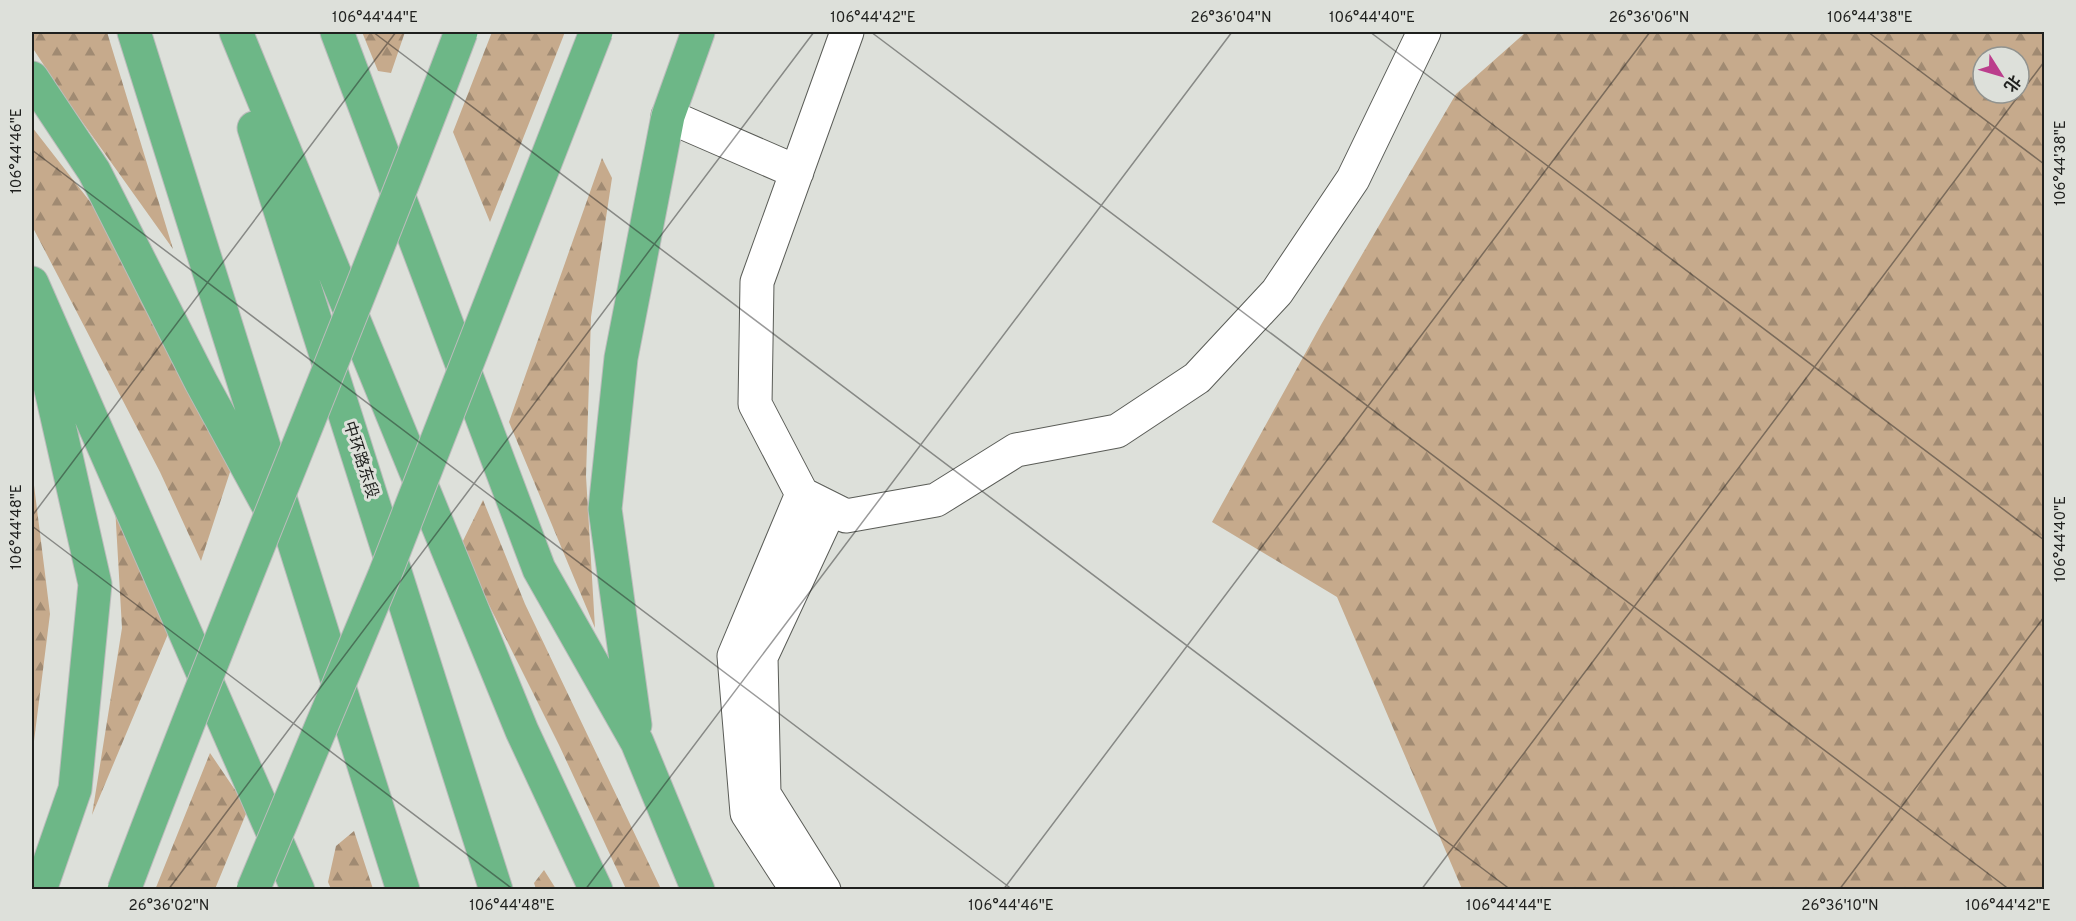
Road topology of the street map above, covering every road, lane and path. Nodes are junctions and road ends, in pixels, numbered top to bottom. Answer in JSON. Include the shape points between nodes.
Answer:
{"nodes":[{"id":1,"x":134,"y":32,"type":"edge"},
{"id":2,"x":224,"y":32,"type":"edge"},
{"id":3,"x":236,"y":32,"type":"edge"},
{"id":4,"x":337,"y":32,"type":"edge"},
{"id":5,"x":461,"y":32,"type":"edge"},
{"id":6,"x":596,"y":32,"type":"edge"},
{"id":7,"x":698,"y":32,"type":"edge"},
{"id":8,"x":847,"y":32,"type":"edge"},
{"id":9,"x":1424,"y":32,"type":"edge"},
{"id":10,"x":32,"y":78,"type":"edge"},
{"id":11,"x":668,"y":116,"type":"junction"},
{"id":12,"x":797,"y":172,"type":"junction"},
{"id":13,"x":32,"y":283,"type":"edge"},
{"id":14,"x":32,"y":303,"type":"edge"},
{"id":15,"x":816,"y":501,"type":"junction"},
{"id":16,"x":304,"y":570,"type":"junction"},
{"id":17,"x":637,"y":742,"type":"junction"},
{"id":18,"x":40,"y":890,"type":"edge"},
{"id":19,"x":124,"y":890,"type":"edge"},
{"id":20,"x":253,"y":890,"type":"edge"},
{"id":21,"x":298,"y":890,"type":"edge"},
{"id":22,"x":404,"y":890,"type":"edge"},
{"id":23,"x":496,"y":890,"type":"edge"},
{"id":24,"x":596,"y":890,"type":"edge"},
{"id":25,"x":698,"y":890,"type":"edge"},
{"id":26,"x":797,"y":890,"type":"edge"},
{"id":27,"x":824,"y":890,"type":"edge"}],
"edges":[{"from":1,"to":16,"type":"highway"},
{"from":2,"to":23,"type":"highway","name":"中环路东段"},
{"from":3,"to":24,"type":"highway","via":[[522,731]]},
{"from":4,"to":17,"type":"highway","via":[[539,569]]},
{"from":5,"to":19,"type":"highway","bridge":true},
{"from":6,"to":20,"type":"highway","bridge":true,"via":[[385,574]]},
{"from":7,"to":11,"type":"highway"},
{"from":8,"to":12,"type":"street"},
{"from":9,"to":15,"type":"street","via":[[1353,179],[1276,292],[1197,378],[1117,431],[1016,450],[936,500],[846,516]]},
{"from":10,"to":16,"type":"highway","via":[[94,171],[201,382]]},
{"from":11,"to":12,"type":"street"},
{"from":11,"to":17,"type":"highway","via":[[621,358],[606,510]]},
{"from":12,"to":15,"type":"street","via":[[757,282],[755,404]]},
{"from":13,"to":21,"type":"highway"},
{"from":14,"to":18,"type":"highway","via":[[95,584],[75,789]]},
{"from":15,"to":26,"type":"street","via":[[734,656],[747,813]]},
{"from":15,"to":27,"type":"street","via":[[761,657],[764,794]]},
{"from":16,"to":22,"type":"highway"},
{"from":17,"to":25,"type":"highway"}]}
